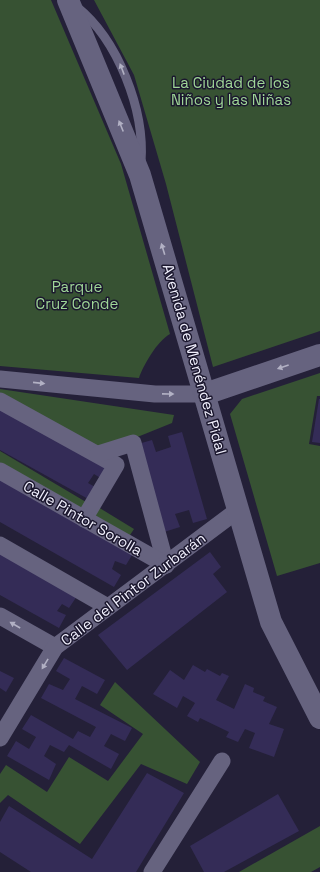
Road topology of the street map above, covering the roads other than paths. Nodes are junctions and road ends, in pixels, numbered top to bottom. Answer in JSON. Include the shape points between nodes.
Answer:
{"nodes":[{"id":1,"x":68,"y":0,"type":"edge"},
{"id":2,"x":320,"y":355,"type":"edge"},
{"id":3,"x":0,"y":379,"type":"edge"},
{"id":4,"x":205,"y":394,"type":"junction"},
{"id":5,"x":0,"y":400,"type":"edge"},
{"id":6,"x":98,"y":454,"type":"junction"},
{"id":7,"x":0,"y":471,"type":"edge"},
{"id":8,"x":238,"y":510,"type":"junction"},
{"id":9,"x":84,"y":519,"type":"junction"},
{"id":10,"x":0,"y":546,"type":"edge"},
{"id":11,"x":166,"y":565,"type":"junction"},
{"id":12,"x":108,"y":607,"type":"junction"},
{"id":13,"x":0,"y":616,"type":"edge"},
{"id":14,"x":55,"y":647,"type":"junction"},
{"id":15,"x":320,"y":718,"type":"edge"},
{"id":16,"x":0,"y":738,"type":"edge"},
{"id":17,"x":222,"y":761,"type":"dead end"},
{"id":18,"x":152,"y":872,"type":"edge"}],
"edges":[{"from":4,"to":1,"type":"main road","name":"Avenida de Menéndez Pidal","one_way":true,"via":[[140,175]]},
{"from":2,"to":4,"type":"main road","one_way":true},
{"from":3,"to":4,"type":"street","one_way":true,"via":[[155,394]]},
{"from":4,"to":8,"type":"main road","name":"Avenida de Menéndez Pidal"},
{"from":5,"to":6,"type":"street"},
{"from":6,"to":9,"type":"street","via":[[116,465]]},
{"from":6,"to":11,"type":"street","via":[[133,443]]},
{"from":7,"to":9,"type":"street","name":"Calle Pintor Sorolla"},
{"from":8,"to":11,"type":"street","name":"Calle del Pintor Zurbarán"},
{"from":8,"to":15,"type":"main road","name":"Avenida de Menéndez Pidal","via":[[271,622]]},
{"from":9,"to":11,"type":"street","name":"Calle Pintor Sorolla"},
{"from":10,"to":12,"type":"street"},
{"from":11,"to":12,"type":"street","name":"Calle del Pintor Zurbarán"},
{"from":12,"to":14,"type":"street","name":"Calle del Pintor Zurbarán"},
{"from":14,"to":13,"type":"street","one_way":true},
{"from":14,"to":16,"type":"street","name":"Calle del Pintor Zurbarán","one_way":true},
{"from":17,"to":18,"type":"street"}]}
